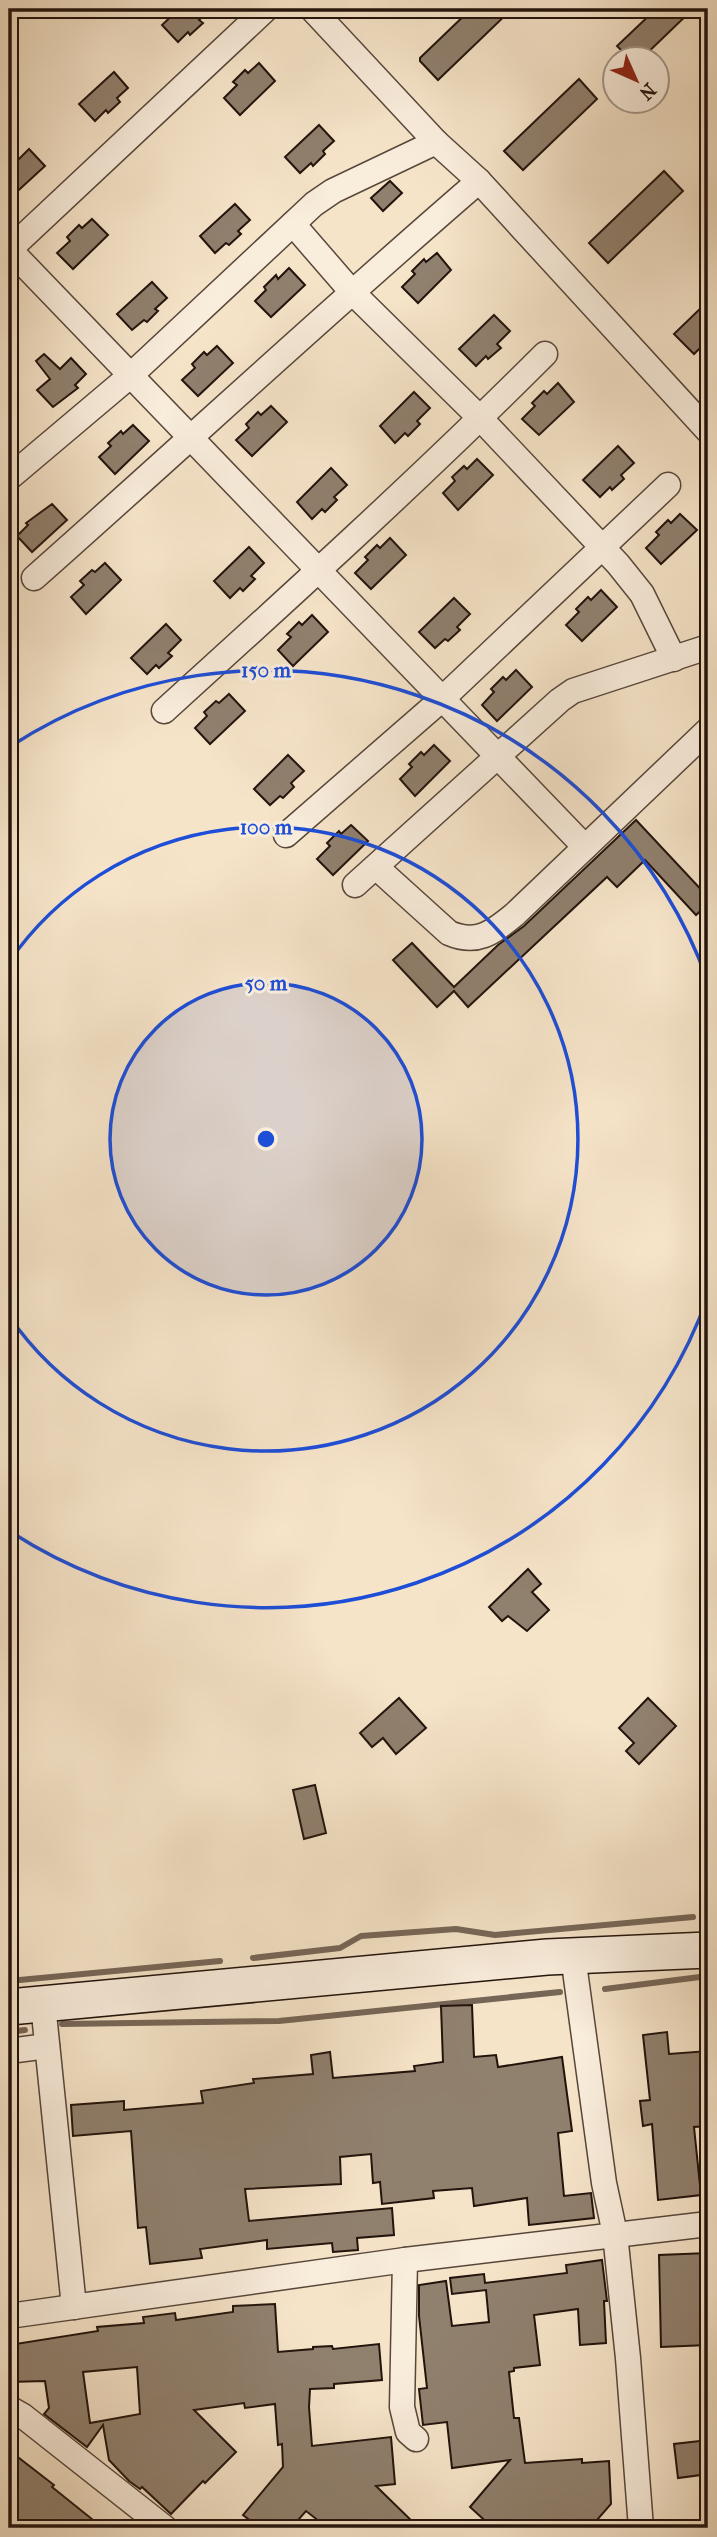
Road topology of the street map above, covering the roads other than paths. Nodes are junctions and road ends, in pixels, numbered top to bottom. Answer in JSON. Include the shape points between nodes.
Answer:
{"nodes":[{"id":1,"x":266,"y":9,"type":"edge"},
{"id":2,"x":312,"y":9,"type":"edge"},
{"id":3,"x":436,"y":142,"type":"junction"},
{"id":4,"x":479,"y":181,"type":"junction"},
{"id":5,"x":293,"y":224,"type":"junction"},
{"id":6,"x":9,"y":250,"type":"edge"},
{"id":7,"x":351,"y":291,"type":"junction"},
{"id":8,"x":545,"y":354,"type":"dead end"},
{"id":9,"x":131,"y":375,"type":"junction"},
{"id":10,"x":481,"y":419,"type":"junction"},
{"id":11,"x":708,"y":431,"type":"edge"},
{"id":12,"x":191,"y":440,"type":"junction"},
{"id":13,"x":9,"y":478,"type":"edge"},
{"id":14,"x":668,"y":485,"type":"dead end"},
{"id":15,"x":601,"y":546,"type":"junction"},
{"id":16,"x":318,"y":571,"type":"junction"},
{"id":17,"x":34,"y":578,"type":"dead end"},
{"id":18,"x":708,"y":647,"type":"edge"},
{"id":19,"x":674,"y":659,"type":"junction"},
{"id":20,"x":441,"y":699,"type":"junction"},
{"id":21,"x":164,"y":711,"type":"dead end"},
{"id":22,"x":708,"y":730,"type":"edge"},
{"id":23,"x":496,"y":757,"type":"junction"},
{"id":24,"x":286,"y":835,"type":"dead end"},
{"id":25,"x":585,"y":847,"type":"junction"},
{"id":26,"x":376,"y":867,"type":"junction"},
{"id":27,"x":355,"y":885,"type":"dead end"},
{"id":28,"x":708,"y":1950,"type":"edge"},
{"id":29,"x":573,"y":1956,"type":"junction"},
{"id":30,"x":43,"y":2004,"type":"junction"},
{"id":31,"x":9,"y":2007,"type":"edge"},
{"id":32,"x":47,"y":2046,"type":"junction"},
{"id":33,"x":9,"y":2051,"type":"edge"},
{"id":34,"x":708,"y":2224,"type":"edge"},
{"id":35,"x":615,"y":2234,"type":"junction"},
{"id":36,"x":405,"y":2260,"type":"junction"},
{"id":37,"x":74,"y":2307,"type":"junction"},
{"id":38,"x":9,"y":2316,"type":"edge"},
{"id":39,"x":9,"y":2408,"type":"edge"},
{"id":40,"x":416,"y":2439,"type":"dead end"},
{"id":41,"x":165,"y":2528,"type":"edge"},
{"id":42,"x":641,"y":2528,"type":"edge"}],
"edges":[{"from":1,"to":6,"type":"street"},
{"from":2,"to":3,"type":"street"},
{"from":3,"to":4,"type":"street"},
{"from":3,"to":5,"type":"street","via":[[333,191]]},
{"from":4,"to":7,"type":"street"},
{"from":4,"to":11,"type":"street"},
{"from":5,"to":7,"type":"street"},
{"from":5,"to":9,"type":"street"},
{"from":6,"to":9,"type":"street"},
{"from":7,"to":10,"type":"street"},
{"from":7,"to":12,"type":"street"},
{"from":8,"to":10,"type":"street"},
{"from":9,"to":12,"type":"street"},
{"from":9,"to":13,"type":"street"},
{"from":10,"to":15,"type":"street"},
{"from":10,"to":16,"type":"street"},
{"from":12,"to":16,"type":"street"},
{"from":12,"to":17,"type":"street"},
{"from":14,"to":15,"type":"street"},
{"from":15,"to":19,"type":"street","via":[[642,594]]},
{"from":15,"to":20,"type":"street"},
{"from":16,"to":20,"type":"street"},
{"from":16,"to":21,"type":"street"},
{"from":18,"to":19,"type":"street"},
{"from":19,"to":23,"type":"street","via":[[573,691]]},
{"from":20,"to":23,"type":"street"},
{"from":20,"to":24,"type":"street"},
{"from":22,"to":25,"type":"street"},
{"from":23,"to":25,"type":"street"},
{"from":23,"to":26,"type":"street"},
{"from":25,"to":26,"type":"street","via":[[499,927],[463,939],[432,920]]},
{"from":26,"to":27,"type":"street"},
{"from":28,"to":29,"type":"main road"},
{"from":29,"to":30,"type":"main road"},
{"from":29,"to":35,"type":"street"},
{"from":30,"to":31,"type":"main road"},
{"from":30,"to":32,"type":"street"},
{"from":32,"to":33,"type":"street"},
{"from":32,"to":37,"type":"street"},
{"from":34,"to":35,"type":"street"},
{"from":35,"to":36,"type":"street"},
{"from":35,"to":42,"type":"street"},
{"from":36,"to":37,"type":"street"},
{"from":36,"to":40,"type":"street","via":[[402,2407],[408,2432]]},
{"from":37,"to":38,"type":"street"},
{"from":39,"to":41,"type":"street"}]}
